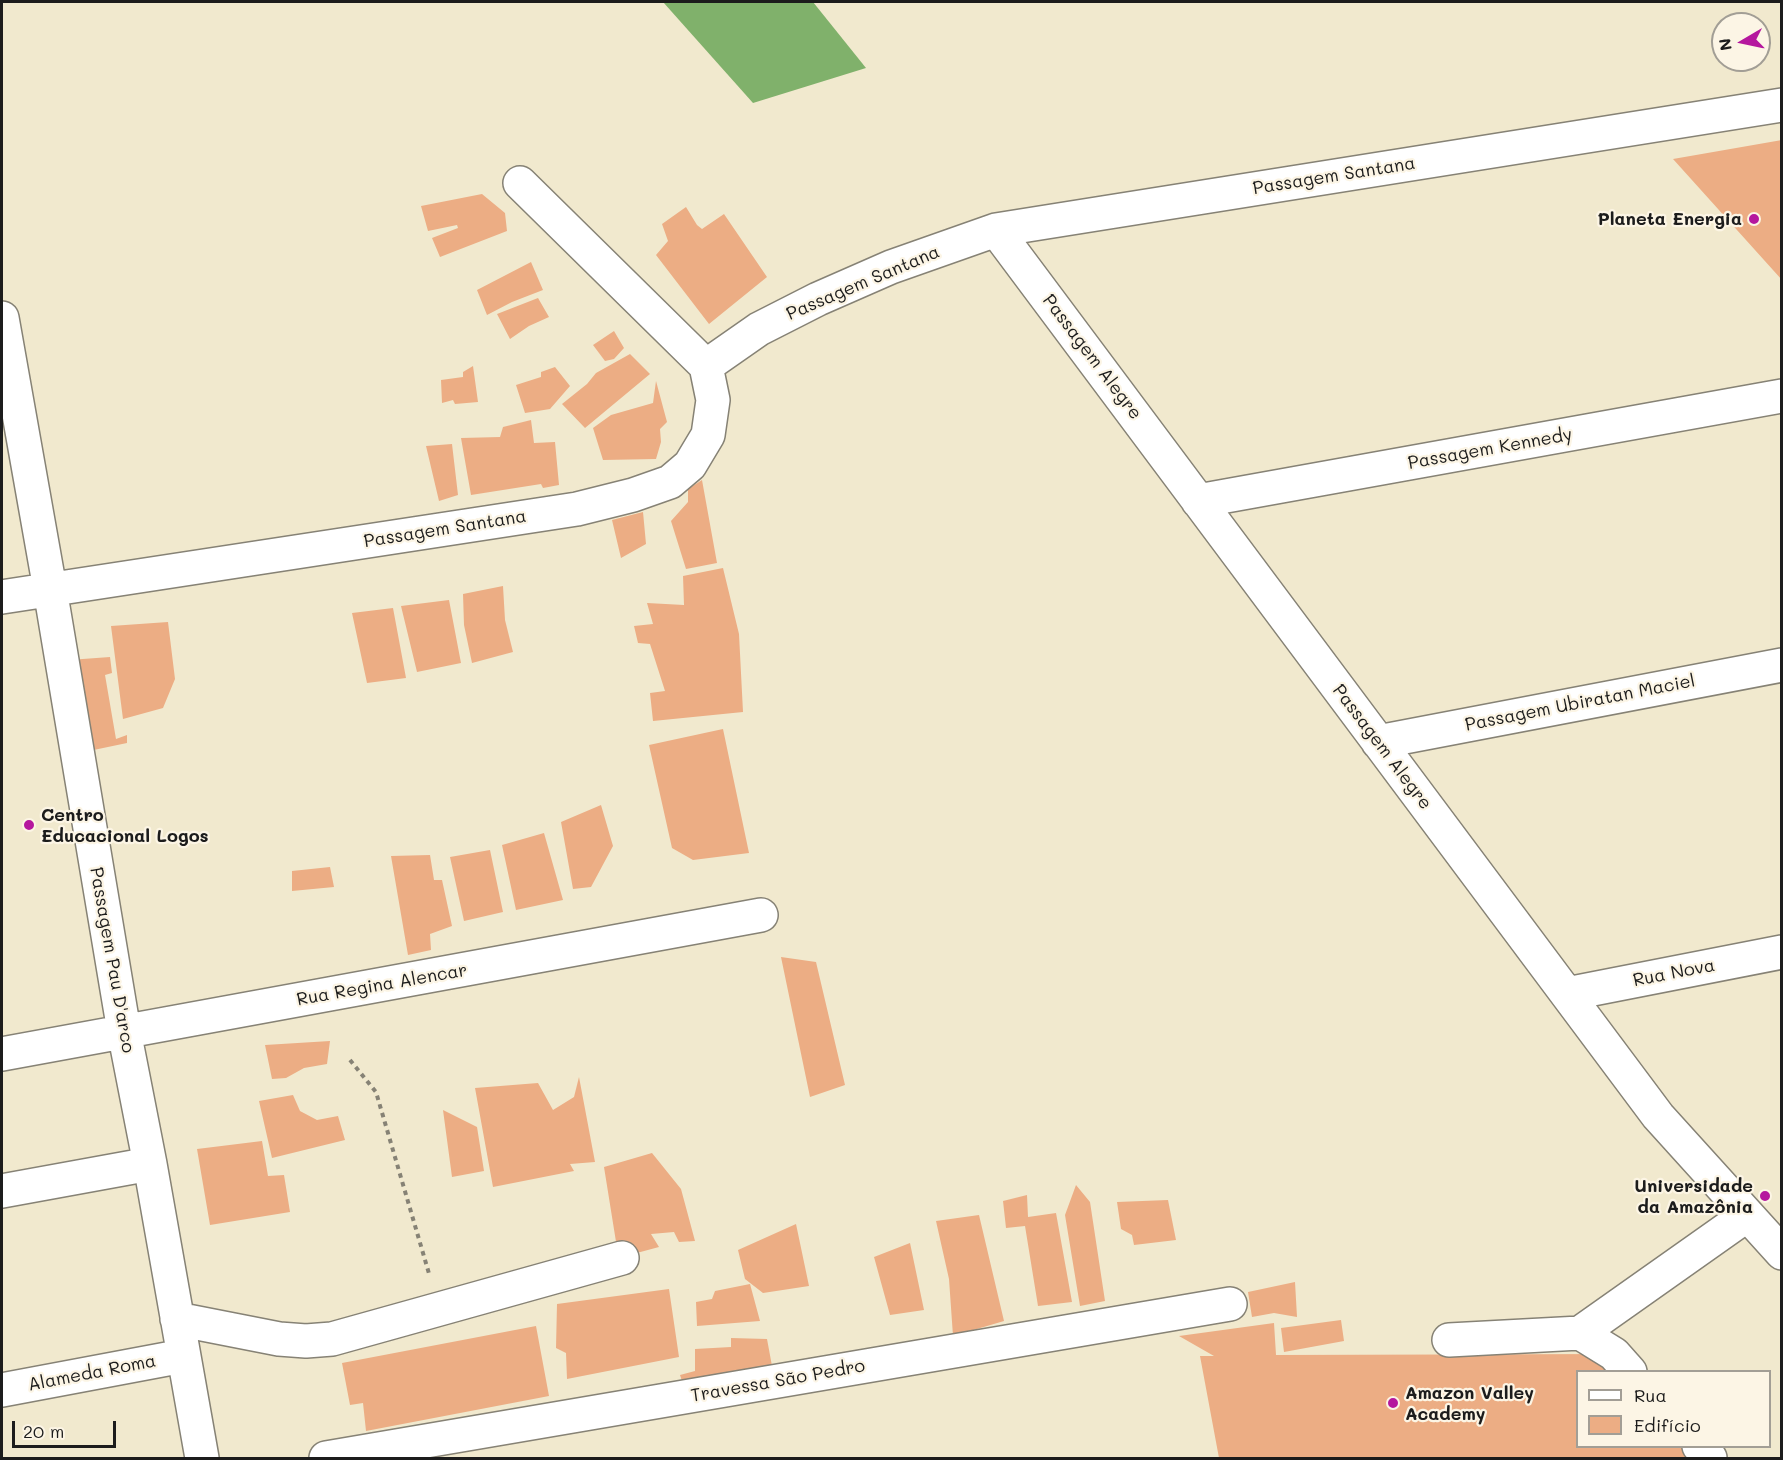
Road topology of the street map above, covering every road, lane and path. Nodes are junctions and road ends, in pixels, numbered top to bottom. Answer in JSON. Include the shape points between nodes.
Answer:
{"nodes":[{"id":1,"x":1782,"y":105,"type":"edge"},
{"id":2,"x":520,"y":183,"type":"dead end"},
{"id":3,"x":996,"y":230,"type":"junction"},
{"id":4,"x":2,"y":318,"type":"edge"},
{"id":5,"x":706,"y":366,"type":"junction"},
{"id":6,"x":1782,"y":396,"type":"edge"},
{"id":7,"x":1198,"y":501,"type":"junction"},
{"id":8,"x":50,"y":589,"type":"junction"},
{"id":9,"x":2,"y":597,"type":"edge"},
{"id":10,"x":1782,"y":665,"type":"edge"},
{"id":11,"x":1378,"y":742,"type":"junction"},
{"id":12,"x":761,"y":915,"type":"dead end"},
{"id":13,"x":1782,"y":952,"type":"edge"},
{"id":14,"x":1567,"y":994,"type":"junction"},
{"id":15,"x":124,"y":1031,"type":"junction"},
{"id":16,"x":2,"y":1054,"type":"edge"},
{"id":17,"x":350,"y":1060,"type":"dead end"},
{"id":18,"x":150,"y":1164,"type":"junction"},
{"id":19,"x":2,"y":1191,"type":"edge"},
{"id":20,"x":1747,"y":1215,"type":"junction"},
{"id":21,"x":1782,"y":1253,"type":"edge"},
{"id":22,"x":622,"y":1258,"type":"dead end"},
{"id":23,"x":1230,"y":1304,"type":"dead end"},
{"id":24,"x":439,"y":1309,"type":"junction"},
{"id":25,"x":177,"y":1319,"type":"junction"},
{"id":26,"x":1580,"y":1333,"type":"junction"},
{"id":27,"x":1449,"y":1340,"type":"dead end"},
{"id":28,"x":183,"y":1356,"type":"junction"},
{"id":29,"x":1629,"y":1370,"type":"edge"},
{"id":30,"x":2,"y":1390,"type":"edge"},
{"id":31,"x":202,"y":1458,"type":"edge"},
{"id":32,"x":326,"y":1458,"type":"edge"}],
"edges":[{"from":1,"to":3,"type":"street","name":"Passagem Santana"},
{"from":2,"to":5,"type":"street"},
{"from":3,"to":5,"type":"street","name":"Passagem Santana","via":[[891,267],[818,299],[759,329]]},
{"from":3,"to":7,"type":"street","name":"Passagem Alegre"},
{"from":4,"to":8,"type":"street","name":"Passagem Pau D'arco"},
{"from":5,"to":8,"type":"street","name":"Passagem Santana","via":[[713,400],[708,435],[690,465],[670,482],[633,495],[577,509]]},
{"from":6,"to":7,"type":"street","name":"Passagem Kennedy"},
{"from":7,"to":11,"type":"street","name":"Passagem Alegre"},
{"from":8,"to":9,"type":"street","name":"Passagem Santana"},
{"from":8,"to":15,"type":"street","name":"Passagem Pau D'arco"},
{"from":10,"to":11,"type":"street","name":"Passagem Ubiratan Maciel"},
{"from":11,"to":14,"type":"street","name":"Passagem Alegre"},
{"from":12,"to":15,"type":"street","name":"Rua Regina Alencar"},
{"from":13,"to":14,"type":"street","name":"Rua Nova"},
{"from":14,"to":20,"type":"street","name":"Passagem Alegre","via":[[1658,1116]]},
{"from":15,"to":16,"type":"street","name":"Rua Regina Alencar"},
{"from":15,"to":18,"type":"street","name":"Passagem Pau D'arco"},
{"from":17,"to":24,"type":"path","via":[[376,1092]]},
{"from":18,"to":19,"type":"street"},
{"from":18,"to":25,"type":"street","name":"Passagem Pau D'arco"},
{"from":20,"to":21,"type":"street","name":"Passagem Alegre"},
{"from":20,"to":26,"type":"street"},
{"from":22,"to":24,"type":"street"},
{"from":23,"to":32,"type":"street","name":"Travessa São Pedro"},
{"from":24,"to":25,"type":"street","via":[[332,1339],[306,1341]]},
{"from":25,"to":28,"type":"street","name":"Passagem Pau D'arco"},
{"from":26,"to":27,"type":"street"},
{"from":26,"to":29,"type":"street","via":[[1614,1354]]},
{"from":28,"to":30,"type":"street","name":"Alameda Roma"},
{"from":28,"to":31,"type":"street","name":"Passagem Pau D'arco"}]}
